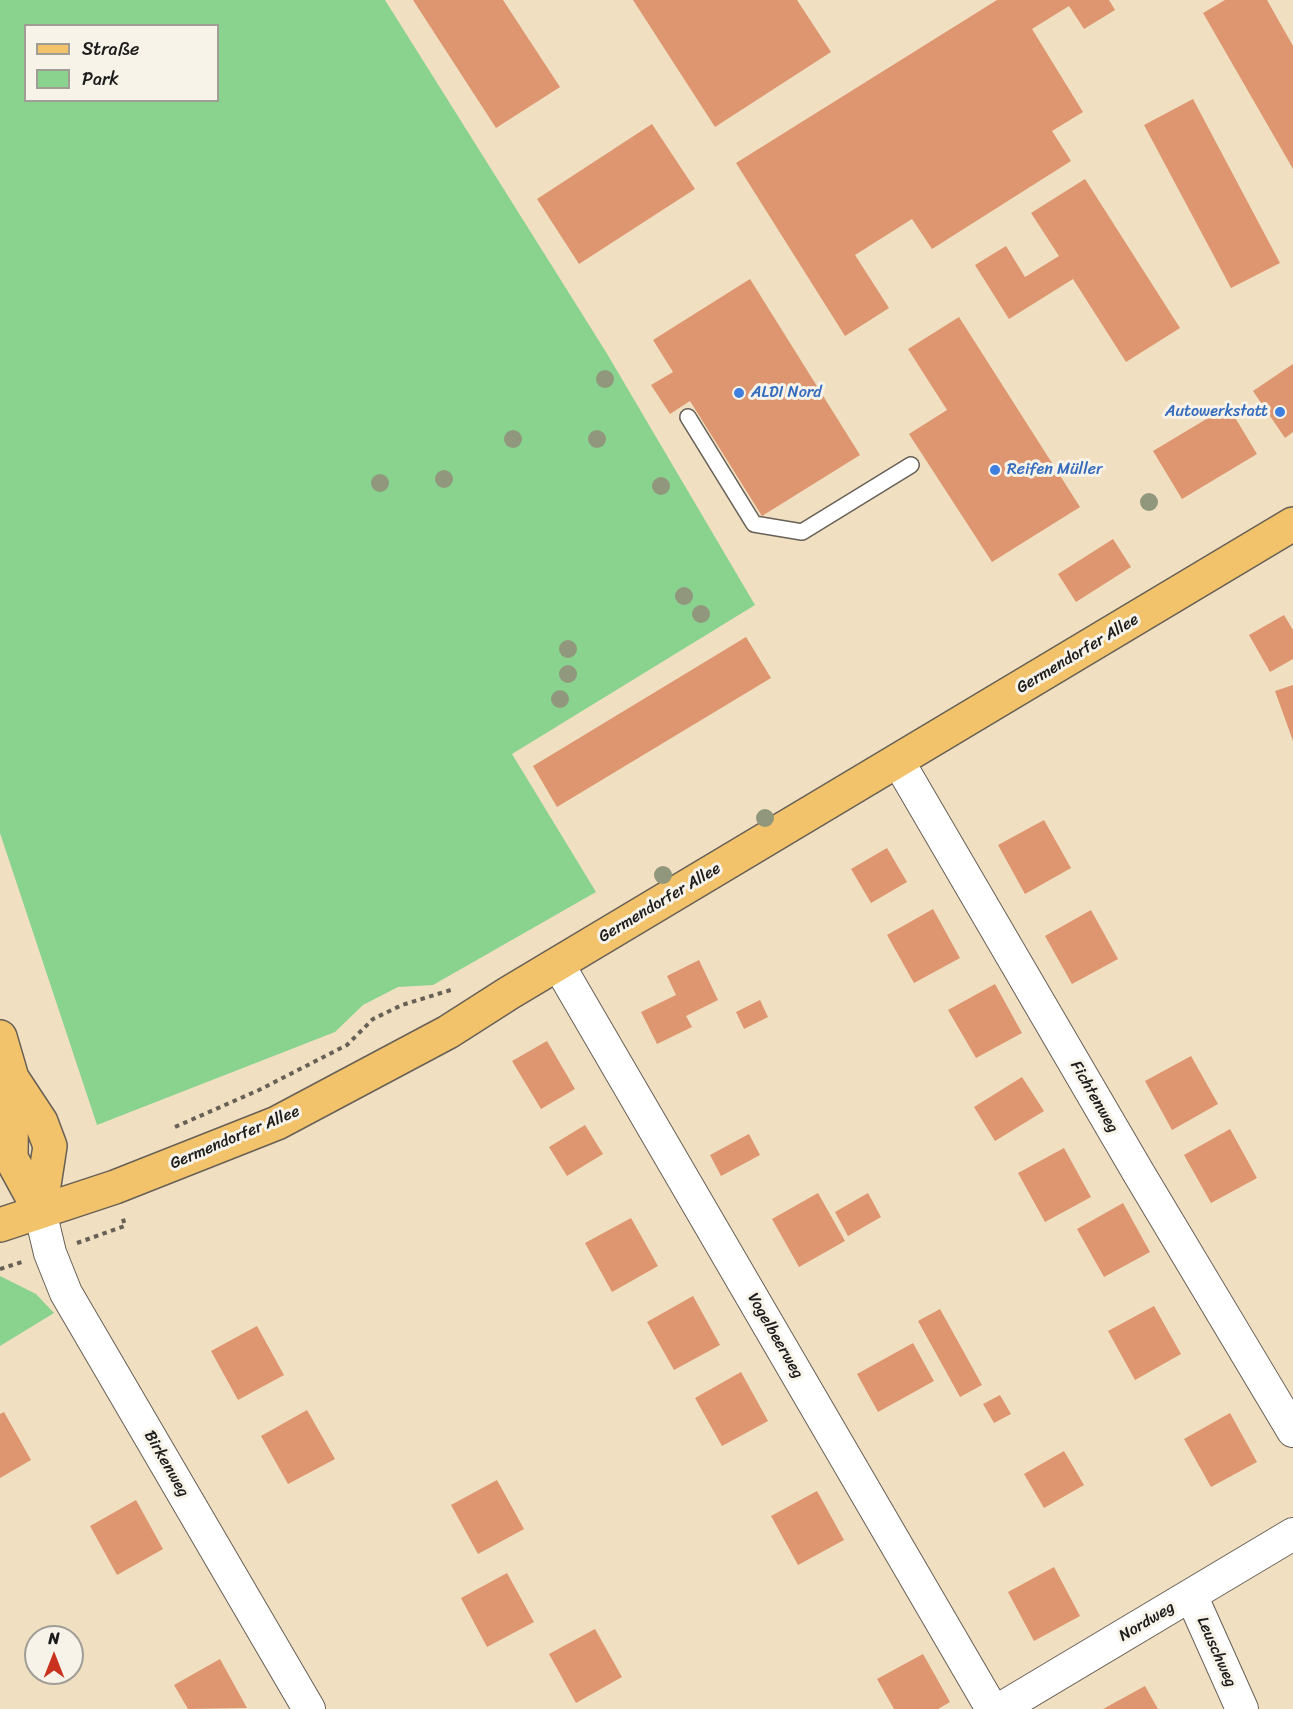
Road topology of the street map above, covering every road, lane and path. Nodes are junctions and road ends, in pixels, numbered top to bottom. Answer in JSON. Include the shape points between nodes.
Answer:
{"nodes":[{"id":1,"x":688,"y":417,"type":"dead end"},
{"id":2,"x":911,"y":465,"type":"dead end"},
{"id":3,"x":1293,"y":524,"type":"edge"},
{"id":4,"x":898,"y":761,"type":"junction"},
{"id":5,"x":558,"y":963,"type":"junction"},
{"id":6,"x":0,"y":1037,"type":"edge"},
{"id":7,"x":40,"y":1211,"type":"junction"},
{"id":8,"x":0,"y":1225,"type":"edge"},
{"id":9,"x":1293,"y":1431,"type":"edge"},
{"id":10,"x":1293,"y":1534,"type":"edge"},
{"id":11,"x":1191,"y":1595,"type":"junction"},
{"id":12,"x":309,"y":1709,"type":"edge"},
{"id":13,"x":992,"y":1709,"type":"edge"},
{"id":14,"x":1000,"y":1709,"type":"edge"},
{"id":15,"x":1242,"y":1709,"type":"edge"}],
"edges":[{"from":1,"to":2,"type":"lane","via":[[754,524],[802,532]]},
{"from":3,"to":4,"type":"main road","name":"Germendorfer Allee"},
{"from":4,"to":5,"type":"main road","name":"Germendorfer Allee"},
{"from":4,"to":9,"type":"street","name":"Fichtenweg"},
{"from":5,"to":7,"type":"main road","name":"Germendorfer Allee","via":[[448,1032],[277,1123],[115,1187]]},
{"from":5,"to":13,"type":"street","name":"Vogelbeerweg"},
{"from":6,"to":7,"type":"main road","via":[[12,1078],[11,1158]]},
{"from":7,"to":8,"type":"main road","name":"Germendorfer Allee"},
{"from":7,"to":12,"type":"street","name":"Birkenweg","via":[[50,1253],[66,1293]]},
{"from":10,"to":11,"type":"street","name":"Nordweg"},
{"from":11,"to":14,"type":"street","name":"Nordweg"},
{"from":11,"to":15,"type":"street","name":"Leuschweg"}]}
